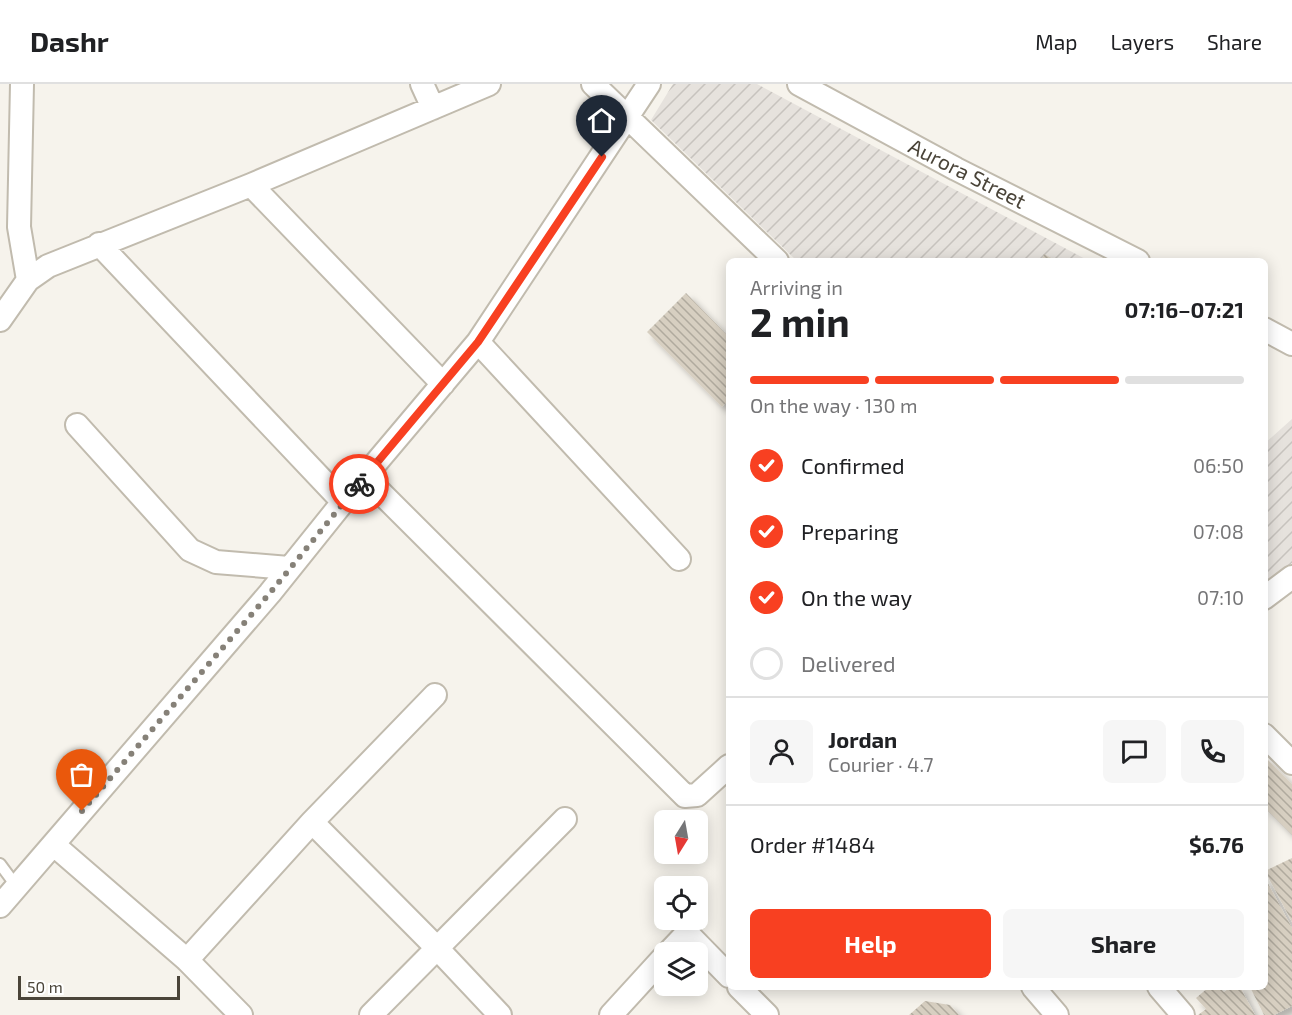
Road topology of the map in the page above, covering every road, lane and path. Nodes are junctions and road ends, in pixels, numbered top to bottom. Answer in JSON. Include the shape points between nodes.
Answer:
{"nodes":[{"id":1,"x":22,"y":84,"type":"edge"},
{"id":2,"x":422,"y":84,"type":"edge"},
{"id":3,"x":489,"y":84,"type":"edge"},
{"id":4,"x":593,"y":84,"type":"edge"},
{"id":5,"x":649,"y":84,"type":"edge"},
{"id":6,"x":798,"y":84,"type":"edge"},
{"id":7,"x":433,"y":108,"type":"junction"},
{"id":8,"x":627,"y":119,"type":"junction"},
{"id":9,"x":250,"y":185,"type":"junction"},
{"id":10,"x":99,"y":244,"type":"junction"},
{"id":11,"x":774,"y":258,"type":"edge"},
{"id":12,"x":1132,"y":258,"type":"edge"},
{"id":13,"x":28,"y":280,"type":"junction"},
{"id":14,"x":0,"y":320,"type":"edge"},
{"id":15,"x":1268,"y":331,"type":"edge"},
{"id":16,"x":478,"y":342,"type":"junction"},
{"id":17,"x":1292,"y":344,"type":"edge"},
{"id":18,"x":443,"y":384,"type":"junction"},
{"id":19,"x":77,"y":426,"type":"dead end"},
{"id":20,"x":364,"y":477,"type":"junction"},
{"id":21,"x":343,"y":502,"type":"junction"},
{"id":22,"x":679,"y":559,"type":"dead end"},
{"id":23,"x":289,"y":568,"type":"junction"},
{"id":24,"x":1289,"y":585,"type":"edge"},
{"id":25,"x":1268,"y":596,"type":"edge"},
{"id":26,"x":435,"y":695,"type":"dead end"},
{"id":27,"x":1268,"y":739,"type":"edge"},
{"id":28,"x":1292,"y":763,"type":"edge"},
{"id":29,"x":726,"y":768,"type":"edge"},
{"id":30,"x":565,"y":819,"type":"dead end"},
{"id":31,"x":312,"y":822,"type":"junction"},
{"id":32,"x":54,"y":845,"type":"junction"},
{"id":33,"x":0,"y":864,"type":"edge"},
{"id":34,"x":17,"y":887,"type":"junction"},
{"id":35,"x":0,"y":906,"type":"edge"},
{"id":36,"x":678,"y":942,"type":"edge"},
{"id":37,"x":696,"y":942,"type":"edge"},
{"id":38,"x":436,"y":947,"type":"junction"},
{"id":39,"x":708,"y":954,"type":"edge"},
{"id":40,"x":187,"y":960,"type":"junction"},
{"id":41,"x":654,"y":968,"type":"edge"},
{"id":42,"x":726,"y":973,"type":"edge"},
{"id":43,"x":742,"y":990,"type":"edge"},
{"id":44,"x":1036,"y":990,"type":"edge"},
{"id":45,"x":1162,"y":990,"type":"edge"},
{"id":46,"x":242,"y":1015,"type":"edge"},
{"id":47,"x":370,"y":1015,"type":"edge"},
{"id":48,"x":500,"y":1015,"type":"edge"},
{"id":49,"x":611,"y":1015,"type":"edge"},
{"id":50,"x":767,"y":1015,"type":"edge"},
{"id":51,"x":1058,"y":1015,"type":"edge"},
{"id":52,"x":1183,"y":1015,"type":"edge"}],
"edges":[{"from":1,"to":13,"type":"street","via":[[19,227]]},
{"from":2,"to":7,"type":"street"},
{"from":3,"to":7,"type":"street"},
{"from":4,"to":8,"type":"street"},
{"from":5,"to":8,"type":"street"},
{"from":6,"to":12,"type":"street","name":"Aurora Street"},
{"from":7,"to":9,"type":"street"},
{"from":8,"to":11,"type":"street"},
{"from":8,"to":16,"type":"street"},
{"from":9,"to":10,"type":"street"},
{"from":9,"to":18,"type":"street"},
{"from":10,"to":13,"type":"street","via":[[48,266]]},
{"from":10,"to":21,"type":"street"},
{"from":13,"to":14,"type":"street"},
{"from":15,"to":17,"type":"street"},
{"from":16,"to":18,"type":"street"},
{"from":16,"to":22,"type":"street"},
{"from":18,"to":20,"type":"street"},
{"from":19,"to":23,"type":"street","via":[[190,550],[216,562]]},
{"from":20,"to":21,"type":"street"},
{"from":20,"to":29,"type":"street","via":[[685,796],[697,795]]},
{"from":21,"to":23,"type":"street"},
{"from":23,"to":32,"type":"street"},
{"from":24,"to":25,"type":"street"},
{"from":26,"to":31,"type":"street"},
{"from":27,"to":28,"type":"street"},
{"from":30,"to":38,"type":"street"},
{"from":31,"to":38,"type":"street"},
{"from":31,"to":40,"type":"street"},
{"from":32,"to":34,"type":"street"},
{"from":32,"to":40,"type":"street"},
{"from":33,"to":34,"type":"lane"},
{"from":34,"to":35,"type":"street"},
{"from":36,"to":37,"type":"street","via":[[687,933]]},
{"from":38,"to":47,"type":"street"},
{"from":38,"to":48,"type":"street"},
{"from":39,"to":42,"type":"street"},
{"from":40,"to":46,"type":"street"},
{"from":41,"to":49,"type":"street"},
{"from":43,"to":50,"type":"street"},
{"from":44,"to":51,"type":"street"},
{"from":45,"to":52,"type":"street"}]}
